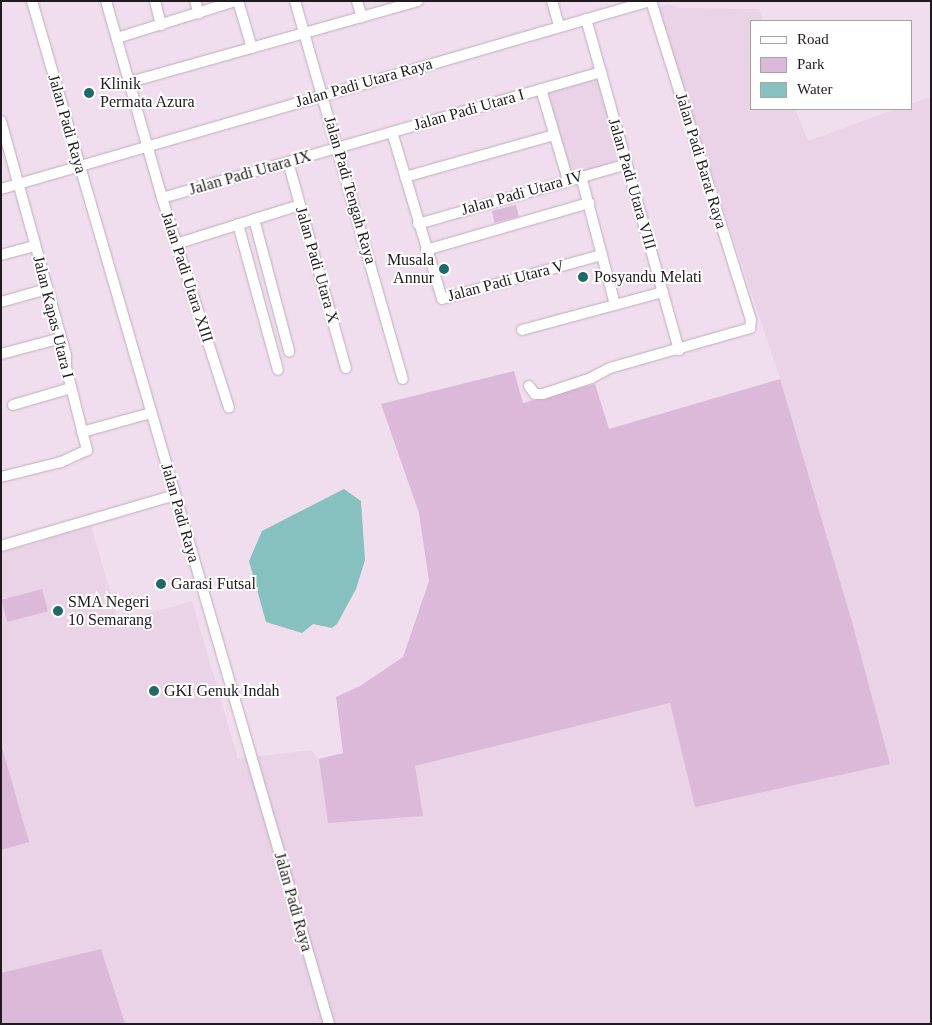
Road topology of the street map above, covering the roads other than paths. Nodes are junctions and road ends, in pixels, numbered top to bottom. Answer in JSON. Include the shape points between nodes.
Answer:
{"nodes":[{"id":1,"x":32,"y":1,"type":"edge"},
{"id":2,"x":106,"y":1,"type":"edge"},
{"id":3,"x":154,"y":1,"type":"edge"},
{"id":4,"x":195,"y":1,"type":"edge"},
{"id":5,"x":237,"y":1,"type":"edge"},
{"id":6,"x":295,"y":1,"type":"edge"},
{"id":7,"x":357,"y":1,"type":"edge"},
{"id":8,"x":418,"y":1,"type":"edge"},
{"id":9,"x":552,"y":1,"type":"edge"},
{"id":10,"x":650,"y":1,"type":"edge"},
{"id":11,"x":401,"y":4,"type":"edge"},
{"id":12,"x":199,"y":13,"type":"junction"},
{"id":13,"x":362,"y":17,"type":"junction"},
{"id":14,"x":586,"y":19,"type":"junction"},
{"id":15,"x":161,"y":25,"type":"junction"},
{"id":16,"x":559,"y":26,"type":"junction"},
{"id":17,"x":304,"y":34,"type":"junction"},
{"id":18,"x":117,"y":38,"type":"junction"},
{"id":19,"x":252,"y":48,"type":"junction"},
{"id":20,"x":601,"y":72,"type":"junction"},
{"id":21,"x":130,"y":82,"type":"junction"},
{"id":22,"x":541,"y":89,"type":"junction"},
{"id":23,"x":323,"y":95,"type":"junction"},
{"id":24,"x":1,"y":121,"type":"edge"},
{"id":25,"x":392,"y":132,"type":"junction"},
{"id":26,"x":554,"y":134,"type":"junction"},
{"id":27,"x":3,"y":135,"type":"edge"},
{"id":28,"x":149,"y":145,"type":"junction"},
{"id":29,"x":338,"y":148,"type":"junction"},
{"id":30,"x":288,"y":162,"type":"junction"},
{"id":31,"x":627,"y":164,"type":"junction"},
{"id":32,"x":79,"y":165,"type":"junction"},
{"id":33,"x":582,"y":176,"type":"junction"},
{"id":34,"x":405,"y":177,"type":"junction"},
{"id":35,"x":568,"y":180,"type":"junction"},
{"id":36,"x":20,"y":184,"type":"junction"},
{"id":37,"x":1,"y":189,"type":"edge"},
{"id":38,"x":162,"y":198,"type":"junction"},
{"id":39,"x":589,"y":203,"type":"junction"},
{"id":40,"x":300,"y":205,"type":"junction"},
{"id":41,"x":254,"y":219,"type":"junction"},
{"id":42,"x":238,"y":224,"type":"junction"},
{"id":43,"x":418,"y":224,"type":"junction"},
{"id":44,"x":176,"y":244,"type":"junction"},
{"id":45,"x":35,"y":246,"type":"junction"},
{"id":46,"x":426,"y":250,"type":"junction"},
{"id":47,"x":1,"y":255,"type":"edge"},
{"id":48,"x":602,"y":255,"type":"junction"},
{"id":49,"x":272,"y":286,"type":"junction"},
{"id":50,"x":47,"y":289,"type":"junction"},
{"id":51,"x":256,"y":290,"type":"junction"},
{"id":52,"x":663,"y":292,"type":"junction"},
{"id":53,"x":1,"y":302,"type":"edge"},
{"id":54,"x":615,"y":305,"type":"junction"},
{"id":55,"x":522,"y":330,"type":"dead end"},
{"id":56,"x":61,"y":338,"type":"junction"},
{"id":57,"x":679,"y":350,"type":"junction"},
{"id":58,"x":289,"y":351,"type":"dead end"},
{"id":59,"x":1,"y":354,"type":"edge"},
{"id":60,"x":346,"y":368,"type":"dead end"},
{"id":61,"x":278,"y":370,"type":"dead end"},
{"id":62,"x":403,"y":379,"type":"dead end"},
{"id":63,"x":529,"y":386,"type":"dead end"},
{"id":64,"x":71,"y":388,"type":"junction"},
{"id":65,"x":13,"y":405,"type":"dead end"},
{"id":66,"x":229,"y":408,"type":"dead end"},
{"id":67,"x":151,"y":413,"type":"junction"},
{"id":68,"x":82,"y":432,"type":"junction"},
{"id":69,"x":1,"y":478,"type":"edge"},
{"id":70,"x":175,"y":495,"type":"junction"},
{"id":71,"x":1,"y":546,"type":"edge"},
{"id":72,"x":329,"y":1024,"type":"edge"}],
"edges":[{"from":1,"to":32,"type":"street","name":"Jalan Padi Raya"},
{"from":2,"to":18,"type":"street","name":"Jalan Padi Utara XIII"},
{"from":3,"to":15,"type":"street"},
{"from":4,"to":12,"type":"street"},
{"from":5,"to":12,"type":"street"},
{"from":5,"to":19,"type":"street"},
{"from":6,"to":17,"type":"street","name":"Jalan Padi Tengah Raya"},
{"from":7,"to":13,"type":"street"},
{"from":8,"to":11,"type":"street"},
{"from":9,"to":16,"type":"street"},
{"from":10,"to":14,"type":"street","name":"Jalan Padi Utara Raya"},
{"from":10,"to":57,"type":"street","name":"Jalan Padi Barat Raya","via":[[751,320],[750,328],[741,333]]},
{"from":11,"to":13,"type":"street"},
{"from":12,"to":15,"type":"street"},
{"from":13,"to":17,"type":"street"},
{"from":14,"to":16,"type":"street","name":"Jalan Padi Utara Raya"},
{"from":14,"to":20,"type":"street","name":"Jalan Padi Utara VIII"},
{"from":15,"to":18,"type":"street"},
{"from":16,"to":23,"type":"street","name":"Jalan Padi Utara Raya"},
{"from":17,"to":19,"type":"street"},
{"from":17,"to":23,"type":"street","name":"Jalan Padi Tengah Raya"},
{"from":18,"to":21,"type":"street","name":"Jalan Padi Utara XIII"},
{"from":19,"to":21,"type":"street"},
{"from":20,"to":22,"type":"street","name":"Jalan Padi Utara I"},
{"from":20,"to":31,"type":"street","name":"Jalan Padi Utara VIII"},
{"from":21,"to":28,"type":"street","name":"Jalan Padi Utara XIII"},
{"from":22,"to":25,"type":"street","name":"Jalan Padi Utara I"},
{"from":22,"to":26,"type":"street"},
{"from":23,"to":28,"type":"street","name":"Jalan Padi Utara Raya"},
{"from":23,"to":29,"type":"street","name":"Jalan Padi Tengah Raya"},
{"from":24,"to":27,"type":"street","name":"Jalan Kapas Utara I"},
{"from":25,"to":29,"type":"street","name":"Jalan Padi Utara I"},
{"from":25,"to":34,"type":"street"},
{"from":26,"to":34,"type":"street"},
{"from":26,"to":35,"type":"street"},
{"from":27,"to":36,"type":"street","name":"Jalan Kapas Utara I"},
{"from":28,"to":32,"type":"street","name":"Jalan Padi Utara Raya"},
{"from":28,"to":38,"type":"street","name":"Jalan Padi Utara XIII"},
{"from":29,"to":30,"type":"street","name":"Jalan Padi Utara IX"},
{"from":29,"to":62,"type":"street","name":"Jalan Padi Tengah Raya"},
{"from":30,"to":38,"type":"street","name":"Jalan Padi Utara IX"},
{"from":30,"to":40,"type":"street","name":"Jalan Padi Utara X"},
{"from":31,"to":33,"type":"street","name":"Jalan Padi Utara IV"},
{"from":31,"to":52,"type":"street","name":"Jalan Padi Utara VIII"},
{"from":32,"to":36,"type":"street","name":"Jalan Padi Utara Raya"},
{"from":32,"to":67,"type":"street","name":"Jalan Padi Raya"},
{"from":33,"to":35,"type":"street","name":"Jalan Padi Utara IV"},
{"from":33,"to":39,"type":"street"},
{"from":34,"to":43,"type":"street"},
{"from":35,"to":43,"type":"street","name":"Jalan Padi Utara IV"},
{"from":36,"to":37,"type":"street","name":"Jalan Padi Utara Raya"},
{"from":36,"to":45,"type":"street","name":"Jalan Kapas Utara I"},
{"from":38,"to":44,"type":"street","name":"Jalan Padi Utara XIII"},
{"from":39,"to":46,"type":"street","name":"Jalan Padi Utara IV"},
{"from":39,"to":48,"type":"street"},
{"from":40,"to":41,"type":"street"},
{"from":40,"to":60,"type":"street","name":"Jalan Padi Utara X"},
{"from":41,"to":42,"type":"street"},
{"from":41,"to":49,"type":"street"},
{"from":42,"to":44,"type":"street"},
{"from":42,"to":51,"type":"street"},
{"from":43,"to":46,"type":"street"},
{"from":44,"to":66,"type":"street","name":"Jalan Padi Utara XIII"},
{"from":45,"to":47,"type":"street"},
{"from":45,"to":50,"type":"street","name":"Jalan Kapas Utara I"},
{"from":46,"to":48,"type":"street","name":"Jalan Padi Utara V","via":[[438,296],[446,299]]},
{"from":48,"to":54,"type":"street"},
{"from":49,"to":51,"type":"street"},
{"from":49,"to":58,"type":"street"},
{"from":50,"to":53,"type":"street"},
{"from":50,"to":56,"type":"street","name":"Jalan Kapas Utara I"},
{"from":51,"to":61,"type":"street"},
{"from":52,"to":54,"type":"street"},
{"from":52,"to":57,"type":"street","name":"Jalan Padi Utara VIII"},
{"from":54,"to":55,"type":"street"},
{"from":56,"to":59,"type":"street"},
{"from":56,"to":64,"type":"street","name":"Jalan Kapas Utara I"},
{"from":57,"to":63,"type":"street","via":[[610,368],[543,394],[535,394]]},
{"from":64,"to":65,"type":"street"},
{"from":64,"to":68,"type":"street","name":"Jalan Kapas Utara I"},
{"from":67,"to":68,"type":"street"},
{"from":67,"to":70,"type":"street","name":"Jalan Padi Raya"},
{"from":68,"to":69,"type":"street","name":"Jalan Kapas Utara I","via":[[87,450],[61,462]]},
{"from":70,"to":71,"type":"street"},
{"from":70,"to":72,"type":"street","name":"Jalan Padi Raya"}]}
